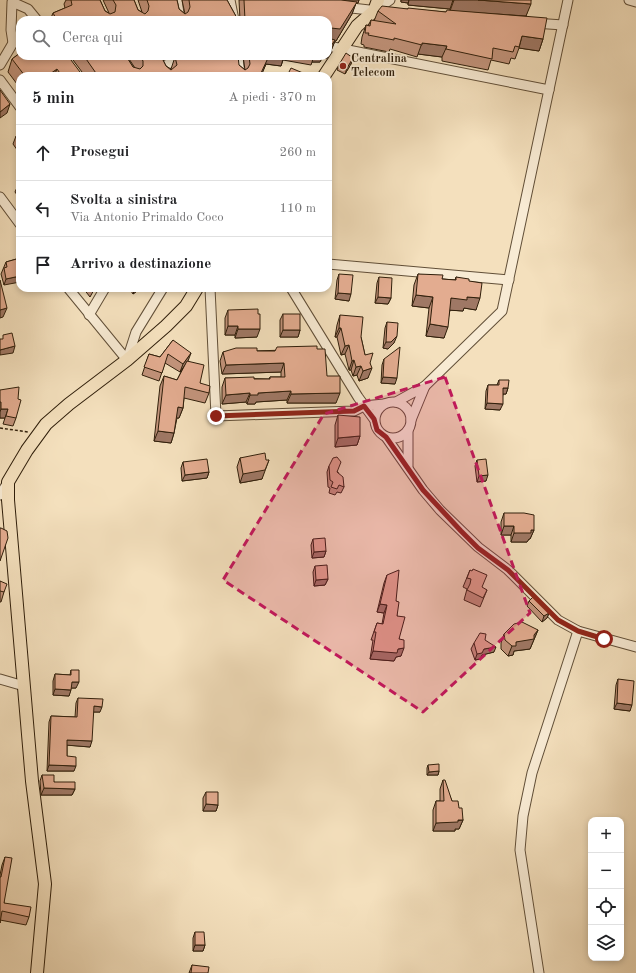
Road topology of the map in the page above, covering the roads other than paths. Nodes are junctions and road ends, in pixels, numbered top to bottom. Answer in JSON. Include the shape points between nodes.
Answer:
{"nodes":[{"id":1,"x":177,"y":0,"type":"edge"},
{"id":2,"x":230,"y":0,"type":"edge"},
{"id":3,"x":390,"y":0,"type":"edge"},
{"id":4,"x":568,"y":0,"type":"edge"},
{"id":5,"x":629,"y":0,"type":"edge"},
{"id":6,"x":12,"y":1,"type":"edge"},
{"id":7,"x":636,"y":2,"type":"edge"},
{"id":8,"x":376,"y":5,"type":"edge"},
{"id":9,"x":335,"y":6,"type":"edge"},
{"id":10,"x":389,"y":12,"type":"edge"},
{"id":11,"x":34,"y":16,"type":"edge"},
{"id":12,"x":179,"y":16,"type":"edge"},
{"id":13,"x":233,"y":16,"type":"edge"},
{"id":14,"x":523,"y":22,"type":"edge"},
{"id":15,"x":563,"y":25,"type":"junction"},
{"id":16,"x":16,"y":38,"type":"edge"},
{"id":17,"x":16,"y":41,"type":"edge"},
{"id":18,"x":335,"y":47,"type":"edge"},
{"id":19,"x":159,"y":60,"type":"edge"},
{"id":20,"x":176,"y":60,"type":"edge"},
{"id":21,"x":238,"y":60,"type":"edge"},
{"id":22,"x":330,"y":60,"type":"edge"},
{"id":23,"x":0,"y":65,"type":"edge"},
{"id":24,"x":162,"y":67,"type":"junction"},
{"id":25,"x":165,"y":72,"type":"edge"},
{"id":26,"x":240,"y":72,"type":"edge"},
{"id":27,"x":326,"y":72,"type":"edge"},
{"id":28,"x":0,"y":80,"type":"edge"},
{"id":29,"x":549,"y":90,"type":"junction"},
{"id":30,"x":16,"y":102,"type":"edge"},
{"id":31,"x":0,"y":197,"type":"edge"},
{"id":32,"x":16,"y":219,"type":"edge"},
{"id":33,"x":332,"y":264,"type":"edge"},
{"id":34,"x":509,"y":280,"type":"junction"},
{"id":35,"x":71,"y":292,"type":"edge"},
{"id":36,"x":103,"y":292,"type":"edge"},
{"id":37,"x":161,"y":292,"type":"edge"},
{"id":38,"x":195,"y":292,"type":"edge"},
{"id":39,"x":210,"y":292,"type":"edge"},
{"id":40,"x":293,"y":292,"type":"edge"},
{"id":41,"x":89,"y":315,"type":"junction"},
{"id":42,"x":127,"y":360,"type":"junction"},
{"id":43,"x":425,"y":386,"type":"junction"},
{"id":44,"x":396,"y":402,"type":"junction"},
{"id":45,"x":384,"y":404,"type":"junction"},
{"id":46,"x":364,"y":406,"type":"junction"},
{"id":47,"x":374,"y":419,"type":"junction"},
{"id":48,"x":411,"y":420,"type":"junction"},
{"id":49,"x":408,"y":430,"type":"junction"},
{"id":50,"x":386,"y":437,"type":"junction"},
{"id":51,"x":408,"y":466,"type":"junction"},
{"id":52,"x":8,"y":482,"type":"junction"},
{"id":53,"x":0,"y":495,"type":"edge"},
{"id":54,"x":578,"y":631,"type":"junction"},
{"id":55,"x":636,"y":647,"type":"edge"},
{"id":56,"x":0,"y":679,"type":"edge"},
{"id":57,"x":24,"y":686,"type":"junction"},
{"id":58,"x":37,"y":973,"type":"edge"},
{"id":59,"x":539,"y":973,"type":"edge"}],
"edges":[{"from":1,"to":12,"type":"street"},
{"from":2,"to":13,"type":"street"},
{"from":3,"to":8,"type":"street"},
{"from":4,"to":15,"type":"street"},
{"from":5,"to":7,"type":"street"},
{"from":6,"to":11,"type":"street","via":[[28,9]]},
{"from":6,"to":16,"type":"street","via":[[11,30]]},
{"from":8,"to":9,"type":"street"},
{"from":8,"to":10,"type":"street"},
{"from":8,"to":18,"type":"main road"},
{"from":14,"to":15,"type":"street"},
{"from":15,"to":29,"type":"street"},
{"from":17,"to":23,"type":"street"},
{"from":18,"to":29,"type":"street"},
{"from":19,"to":24,"type":"street"},
{"from":20,"to":24,"type":"street"},
{"from":21,"to":26,"type":"street"},
{"from":22,"to":27,"type":"main road"},
{"from":24,"to":25,"type":"street"},
{"from":28,"to":30,"type":"street"},
{"from":29,"to":34,"type":"street"},
{"from":31,"to":32,"type":"street"},
{"from":33,"to":34,"type":"street"},
{"from":34,"to":43,"type":"street","via":[[502,311]]},
{"from":35,"to":41,"type":"street"},
{"from":36,"to":41,"type":"street"},
{"from":37,"to":42,"type":"street","via":[[136,332]]},
{"from":38,"to":42,"type":"main road","via":[[186,306]]},
{"from":39,"to":46,"type":"street","via":[[216,416],[354,411]]},
{"from":40,"to":46,"type":"street"},
{"from":41,"to":42,"type":"street"},
{"from":42,"to":52,"type":"main road","via":[[46,424]]},
{"from":43,"to":44,"type":"street"},
{"from":43,"to":48,"type":"street"},
{"from":44,"to":45,"type":"street"},
{"from":44,"to":48,"type":"street","via":[[405,406]]},
{"from":45,"to":46,"type":"street"},
{"from":45,"to":47,"type":"street"},
{"from":46,"to":47,"type":"street"},
{"from":47,"to":50,"type":"street","via":[[377,430]]},
{"from":48,"to":49,"type":"street"},
{"from":49,"to":50,"type":"street","via":[[398,438]]},
{"from":49,"to":51,"type":"street"},
{"from":50,"to":51,"type":"street"},
{"from":51,"to":54,"type":"street","via":[[423,490],[478,548],[508,570],[558,620]]},
{"from":52,"to":53,"type":"street"},
{"from":52,"to":57,"type":"main road"},
{"from":54,"to":55,"type":"street"},
{"from":54,"to":59,"type":"street","via":[[532,773],[523,816],[520,850]]},
{"from":56,"to":57,"type":"street"},
{"from":57,"to":58,"type":"main road","via":[[32,781],[45,884]]}]}
